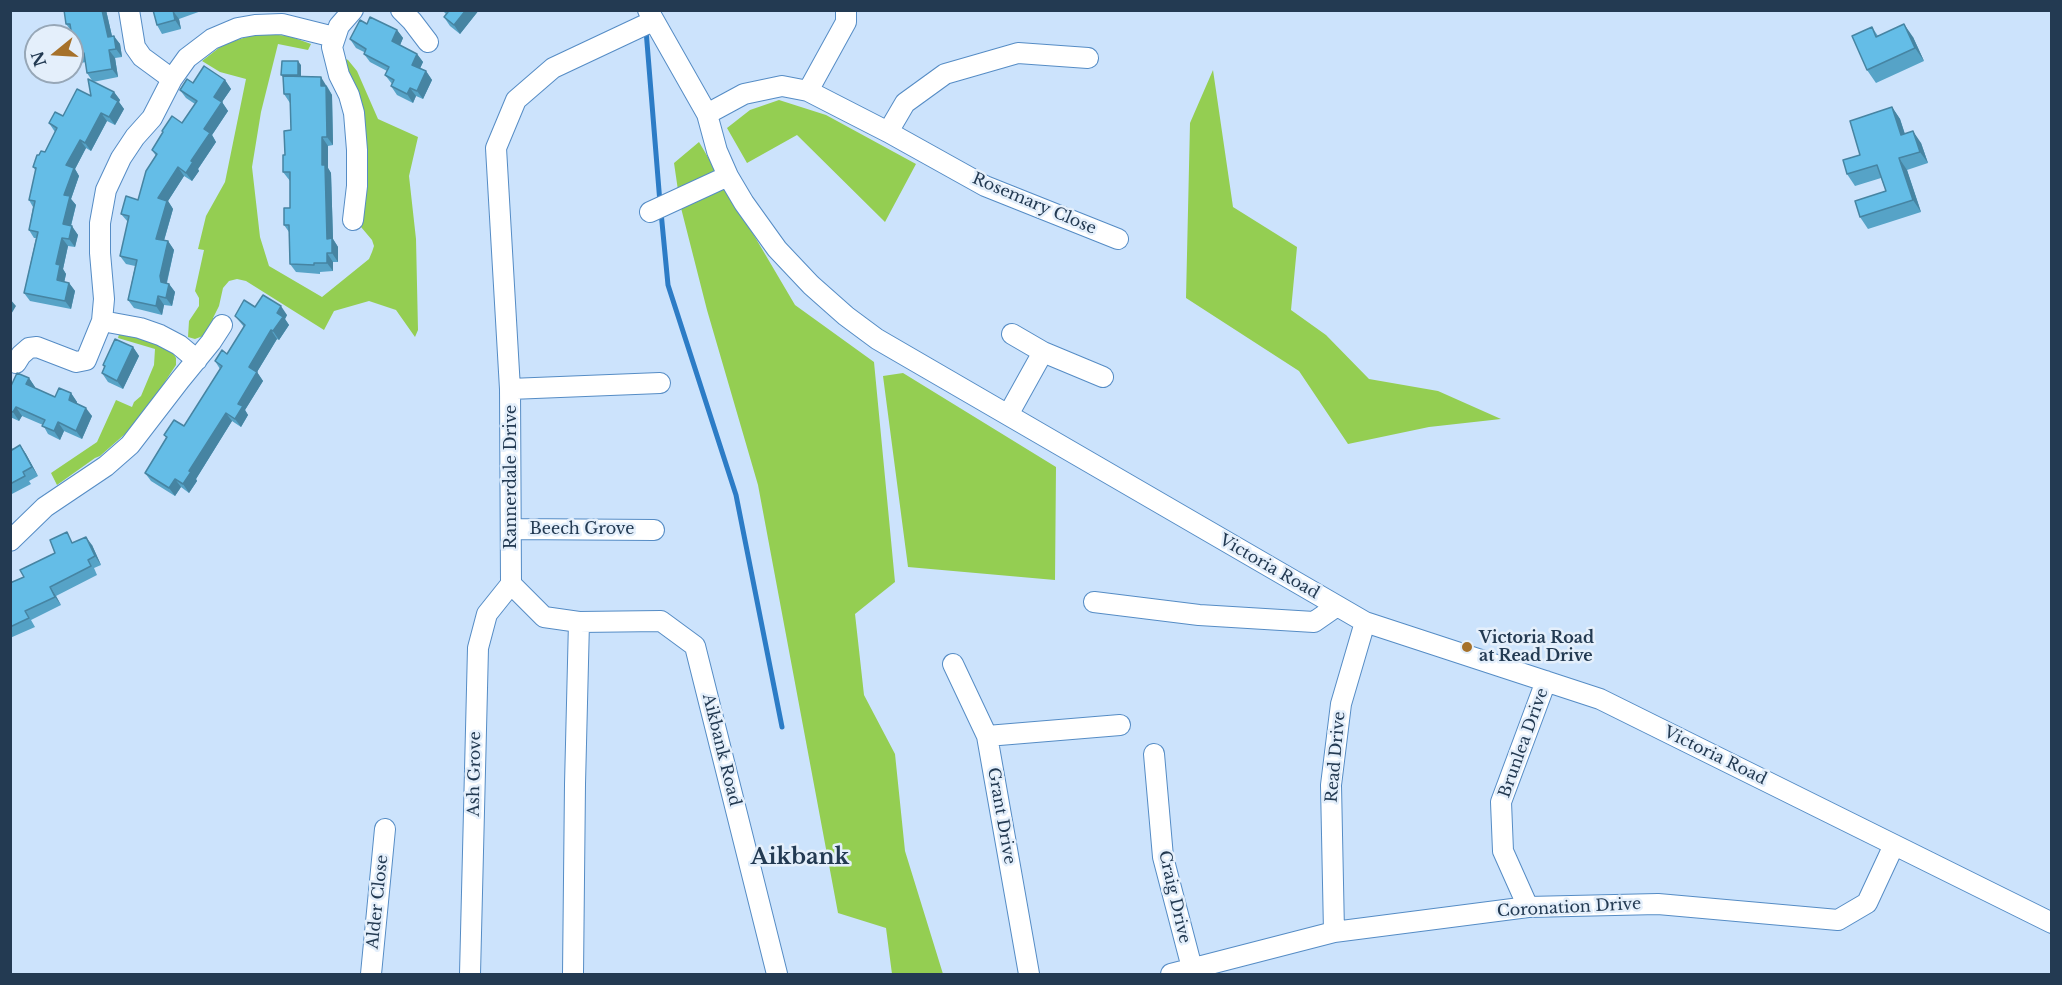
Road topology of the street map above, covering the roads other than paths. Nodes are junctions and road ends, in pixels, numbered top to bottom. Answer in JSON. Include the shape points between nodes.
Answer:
{"nodes":[{"id":1,"x":129,"y":10,"type":"edge"},
{"id":2,"x":353,"y":10,"type":"edge"},
{"id":3,"x":401,"y":10,"type":"edge"},
{"id":4,"x":846,"y":10,"type":"edge"},
{"id":5,"x":650,"y":16,"type":"edge"},
{"id":6,"x":334,"y":37,"type":"junction"},
{"id":7,"x":428,"y":42,"type":"dead end"},
{"id":8,"x":1088,"y":58,"type":"dead end"},
{"id":9,"x":172,"y":79,"type":"junction"},
{"id":10,"x":808,"y":91,"type":"junction"},
{"id":11,"x":707,"y":114,"type":"junction"},
{"id":12,"x":888,"y":132,"type":"junction"},
{"id":13,"x":728,"y":176,"type":"junction"},
{"id":14,"x":650,"y":212,"type":"dead end"},
{"id":15,"x":353,"y":220,"type":"dead end"},
{"id":16,"x":1118,"y":239,"type":"dead end"},
{"id":17,"x":102,"y":321,"type":"junction"},
{"id":18,"x":222,"y":325,"type":"dead end"},
{"id":19,"x":1012,"y":334,"type":"dead end"},
{"id":20,"x":1043,"y":352,"type":"junction"},
{"id":21,"x":197,"y":360,"type":"junction"},
{"id":22,"x":16,"y":363,"type":"dead end"},
{"id":23,"x":1103,"y":377,"type":"dead end"},
{"id":24,"x":660,"y":383,"type":"dead end"},
{"id":25,"x":510,"y":389,"type":"junction"},
{"id":26,"x":1008,"y":415,"type":"junction"},
{"id":27,"x":511,"y":529,"type":"junction"},
{"id":28,"x":654,"y":530,"type":"dead end"},
{"id":29,"x":10,"y":541,"type":"edge"},
{"id":30,"x":511,"y":584,"type":"junction"},
{"id":31,"x":1094,"y":602,"type":"dead end"},
{"id":32,"x":1337,"y":606,"type":"junction"},
{"id":33,"x":1365,"y":621,"type":"junction"},
{"id":34,"x":579,"y":622,"type":"junction"},
{"id":35,"x":953,"y":664,"type":"dead end"},
{"id":36,"x":1546,"y":681,"type":"junction"},
{"id":37,"x":1120,"y":725,"type":"dead end"},
{"id":38,"x":987,"y":735,"type":"junction"},
{"id":39,"x":1154,"y":754,"type":"dead end"},
{"id":40,"x":385,"y":829,"type":"dead end"},
{"id":41,"x":1894,"y":845,"type":"junction"},
{"id":42,"x":1528,"y":907,"type":"junction"},
{"id":43,"x":2052,"y":923,"type":"edge"},
{"id":44,"x":1334,"y":932,"type":"junction"},
{"id":45,"x":1192,"y":968,"type":"junction"},
{"id":46,"x":371,"y":975,"type":"edge"},
{"id":47,"x":470,"y":975,"type":"edge"},
{"id":48,"x":573,"y":975,"type":"edge"},
{"id":49,"x":777,"y":975,"type":"edge"},
{"id":50,"x":1029,"y":975,"type":"edge"},
{"id":51,"x":1171,"y":975,"type":"edge"}],
"edges":[{"from":1,"to":9,"type":"street","via":[[135,46],[142,57]]},
{"from":2,"to":6,"type":"street"},
{"from":3,"to":7,"type":"street"},
{"from":4,"to":10,"type":"street","via":[[846,22]]},
{"from":5,"to":11,"type":"street","name":"Victoria Road"},
{"from":5,"to":25,"type":"street","name":"Rannerdale Drive","via":[[553,68],[516,100],[496,148]]},
{"from":6,"to":9,"type":"street","via":[[282,24],[238,28],[199,48]]},
{"from":6,"to":15,"type":"street","via":[[333,57],[354,113],[357,159]]},
{"from":8,"to":12,"type":"street","via":[[1018,53],[945,74],[905,103]]},
{"from":9,"to":17,"type":"street","via":[[152,118],[121,158],[106,190],[100,223],[105,299]]},
{"from":10,"to":11,"type":"street","name":"Rosemary Close","via":[[782,86],[744,94]]},
{"from":10,"to":12,"type":"street","name":"Rosemary Close"},
{"from":11,"to":13,"type":"street","name":"Victoria Road"},
{"from":12,"to":16,"type":"street","name":"Rosemary Close","via":[[985,186]]},
{"from":13,"to":14,"type":"street"},
{"from":13,"to":26,"type":"street","name":"Victoria Road","via":[[777,249],[846,316],[877,339]]},
{"from":17,"to":21,"type":"street","via":[[160,335]]},
{"from":17,"to":22,"type":"street","via":[[86,360],[67,359],[38,347],[29,348]]},
{"from":18,"to":21,"type":"street"},
{"from":19,"to":20,"type":"street"},
{"from":20,"to":23,"type":"street"},
{"from":20,"to":26,"type":"street"},
{"from":21,"to":29,"type":"street","via":[[130,445],[58,497]]},
{"from":24,"to":25,"type":"street"},
{"from":25,"to":27,"type":"street","name":"Rannerdale Drive"},
{"from":26,"to":32,"type":"street","name":"Victoria Road"},
{"from":27,"to":28,"type":"street","name":"Beech Grove"},
{"from":27,"to":30,"type":"street","name":"Rannerdale Drive"},
{"from":30,"to":34,"type":"street","via":[[544,617]]},
{"from":30,"to":47,"type":"street","name":"Ash Grove","via":[[487,614],[478,648]]},
{"from":31,"to":32,"type":"street","via":[[1199,615],[1314,622]]},
{"from":32,"to":33,"type":"street","name":"Victoria Road"},
{"from":33,"to":36,"type":"street","name":"Victoria Road"},
{"from":33,"to":44,"type":"street","name":"Read Drive","via":[[1341,704],[1331,785]]},
{"from":34,"to":48,"type":"street"},
{"from":34,"to":49,"type":"street","name":"Aikbank Road","via":[[661,621],[695,646]]},
{"from":35,"to":38,"type":"street","name":"Grant Drive"},
{"from":36,"to":41,"type":"street","name":"Victoria Road","via":[[1600,699]]},
{"from":36,"to":42,"type":"street","name":"Brunlea Drive","via":[[1501,802],[1503,851]]},
{"from":37,"to":38,"type":"street"},
{"from":38,"to":50,"type":"street","name":"Grant Drive"},
{"from":39,"to":45,"type":"street","name":"Craig Drive","via":[[1163,857]]},
{"from":40,"to":46,"type":"street","name":"Alder Close"},
{"from":41,"to":42,"type":"street","name":"Coronation Drive","via":[[1867,903],[1838,920],[1658,904]]},
{"from":41,"to":43,"type":"street","name":"Victoria Road"},
{"from":42,"to":44,"type":"street","name":"Coronation Drive"},
{"from":44,"to":45,"type":"street","name":"Coronation Drive"},
{"from":45,"to":51,"type":"street","name":"Coronation Drive"}]}
